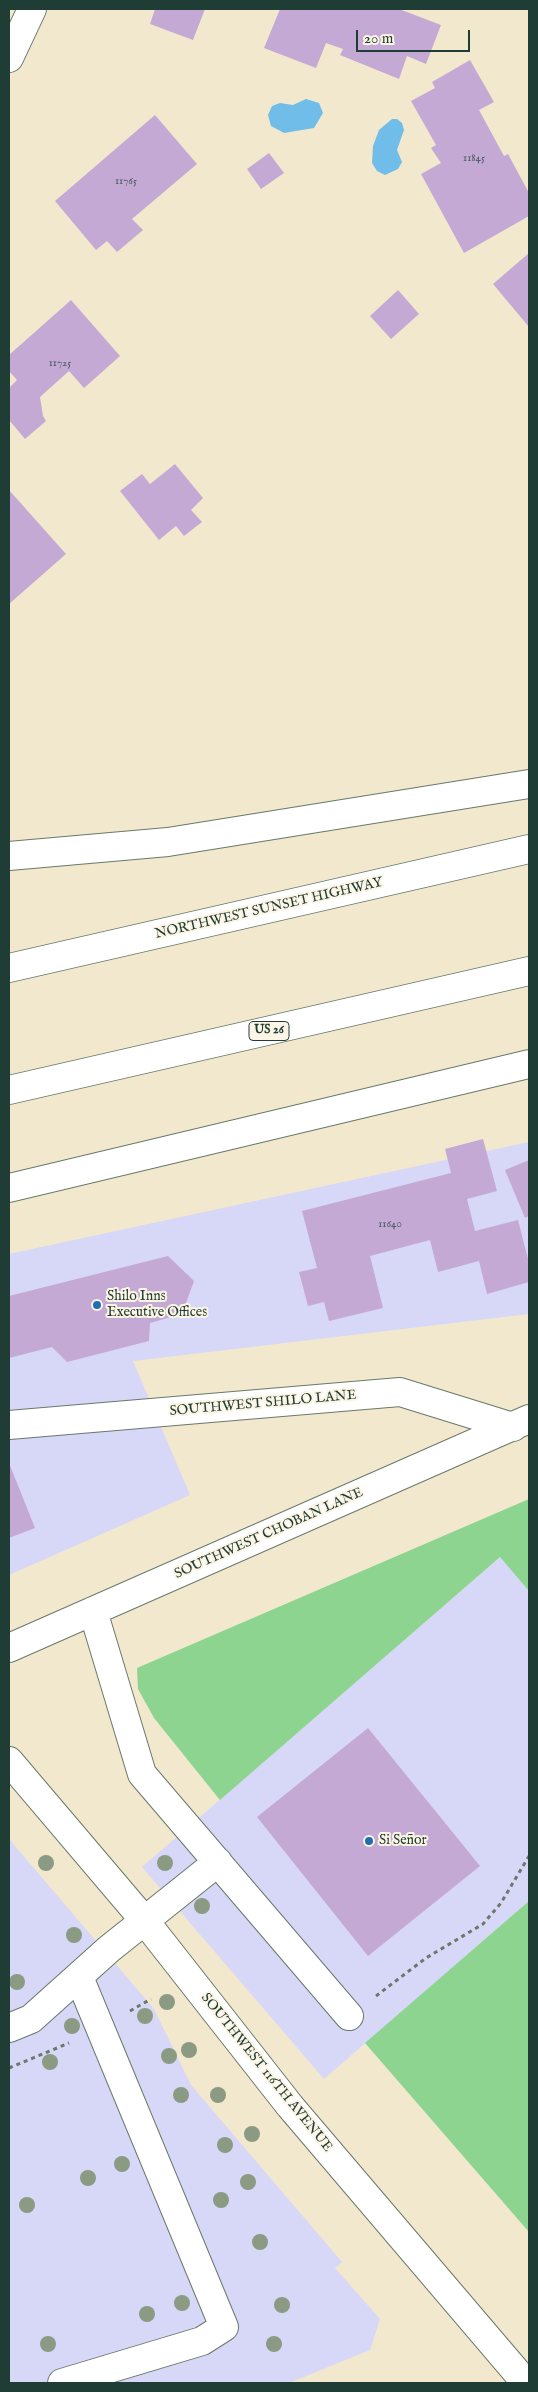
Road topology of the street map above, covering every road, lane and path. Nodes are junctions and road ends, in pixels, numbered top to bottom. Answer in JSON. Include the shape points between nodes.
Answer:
{"nodes":[{"id":1,"x":32,"y":9,"type":"edge"},
{"id":2,"x":9,"y":58,"type":"edge"},
{"id":3,"x":529,"y":784,"type":"edge"},
{"id":4,"x":529,"y":849,"type":"edge"},
{"id":5,"x":9,"y":856,"type":"edge"},
{"id":6,"x":9,"y":968,"type":"edge"},
{"id":7,"x":529,"y":971,"type":"edge"},
{"id":8,"x":529,"y":1064,"type":"edge"},
{"id":9,"x":9,"y":1090,"type":"edge"},
{"id":10,"x":9,"y":1188,"type":"edge"},
{"id":11,"x":521,"y":1423,"type":"edge"},
{"id":12,"x":9,"y":1425,"type":"edge"},
{"id":13,"x":93,"y":1611,"type":"junction"},
{"id":14,"x":9,"y":1648,"type":"edge"},
{"id":15,"x":9,"y":1761,"type":"edge"},
{"id":16,"x":529,"y":1856,"type":"edge"},
{"id":17,"x":218,"y":1862,"type":"junction"},
{"id":18,"x":144,"y":1920,"type":"junction"},
{"id":19,"x":78,"y":1977,"type":"junction"},
{"id":20,"x":349,"y":2016,"type":"joint"},
{"id":21,"x":9,"y":2028,"type":"edge"},
{"id":22,"x":62,"y":2383,"type":"edge"},
{"id":23,"x":526,"y":2383,"type":"edge"}],
"edges":[{"from":1,"to":2,"type":"main road"},
{"from":3,"to":5,"type":"main road","via":[[168,842]]},
{"from":4,"to":6,"type":"main road","name":"NORTHWEST SUNSET HIGHWAY"},
{"from":7,"to":9,"type":"main road","number":"US 26"},
{"from":8,"to":10,"type":"main road"},
{"from":11,"to":12,"type":"main road","name":"SOUTHWEST SHILO LANE","via":[[400,1392]]},
{"from":11,"to":13,"type":"main road","name":"SOUTHWEST CHOBAN LANE"},
{"from":13,"to":14,"type":"main road","name":"SOUTHWEST CHOBAN LANE"},
{"from":13,"to":17,"type":"main road","via":[[142,1774]]},
{"from":15,"to":18,"type":"main road","name":"SOUTHWEST 116TH AVENUE"},
{"from":16,"to":20,"type":"path","via":[[501,1903],[483,1924],[426,1958]]},
{"from":17,"to":18,"type":"main road"},
{"from":17,"to":20,"type":"main road"},
{"from":18,"to":19,"type":"main road"},
{"from":18,"to":23,"type":"main road","name":"SOUTHWEST 116TH AVENUE","via":[[290,2106]]},
{"from":19,"to":21,"type":"main road","via":[[31,2019]]},
{"from":19,"to":22,"type":"main road","via":[[224,2327],[202,2341]]}]}
